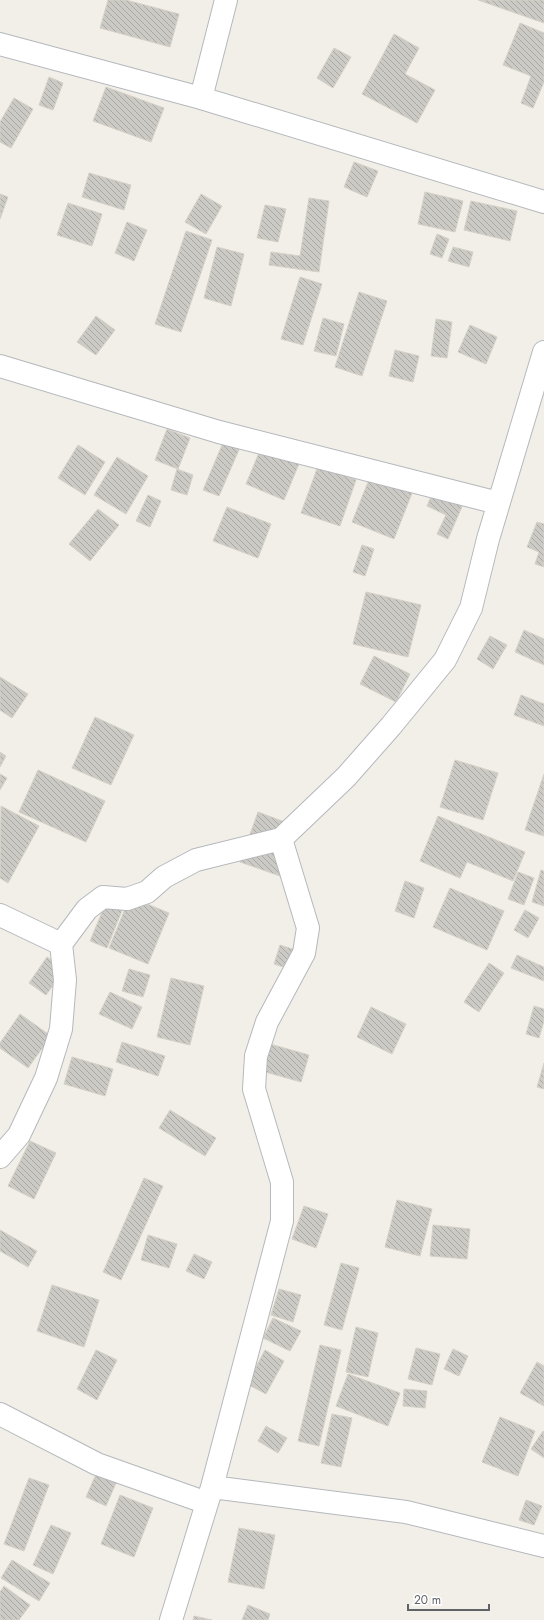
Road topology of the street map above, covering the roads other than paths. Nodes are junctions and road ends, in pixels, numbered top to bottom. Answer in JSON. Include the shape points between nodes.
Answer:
{"nodes":[{"id":1,"x":226,"y":0,"type":"edge"},
{"id":2,"x":0,"y":44,"type":"edge"},
{"id":3,"x":201,"y":98,"type":"junction"},
{"id":4,"x":544,"y":202,"type":"edge"},
{"id":5,"x":544,"y":352,"type":"edge"},
{"id":6,"x":0,"y":366,"type":"edge"},
{"id":7,"x":498,"y":503,"type":"junction"},
{"id":8,"x":281,"y":839,"type":"junction"},
{"id":9,"x":0,"y":915,"type":"edge"},
{"id":10,"x":61,"y":944,"type":"junction"},
{"id":11,"x":0,"y":1157,"type":"edge"},
{"id":12,"x":0,"y":1414,"type":"edge"},
{"id":13,"x":210,"y":1495,"type":"junction"},
{"id":14,"x":544,"y":1546,"type":"edge"},
{"id":15,"x":171,"y":1620,"type":"edge"}],
"edges":[{"from":1,"to":3,"type":"street"},
{"from":2,"to":3,"type":"street"},
{"from":3,"to":4,"type":"street"},
{"from":5,"to":7,"type":"street"},
{"from":6,"to":7,"type":"street","via":[[219,432]]},
{"from":7,"to":8,"type":"street","via":[[471,608],[445,660],[346,777]]},
{"from":8,"to":10,"type":"street","via":[[196,860],[164,877],[147,892],[126,899],[103,898],[87,909]]},
{"from":8,"to":13,"type":"street","via":[[308,928],[304,953],[267,1022],[256,1056],[254,1089],[282,1182],[282,1221]]},
{"from":9,"to":10,"type":"street"},
{"from":10,"to":11,"type":"street","via":[[65,980],[61,1029],[46,1078],[19,1135]]},
{"from":12,"to":13,"type":"street","via":[[97,1464]]},
{"from":13,"to":14,"type":"street","via":[[406,1512]]},
{"from":13,"to":15,"type":"street"}]}
